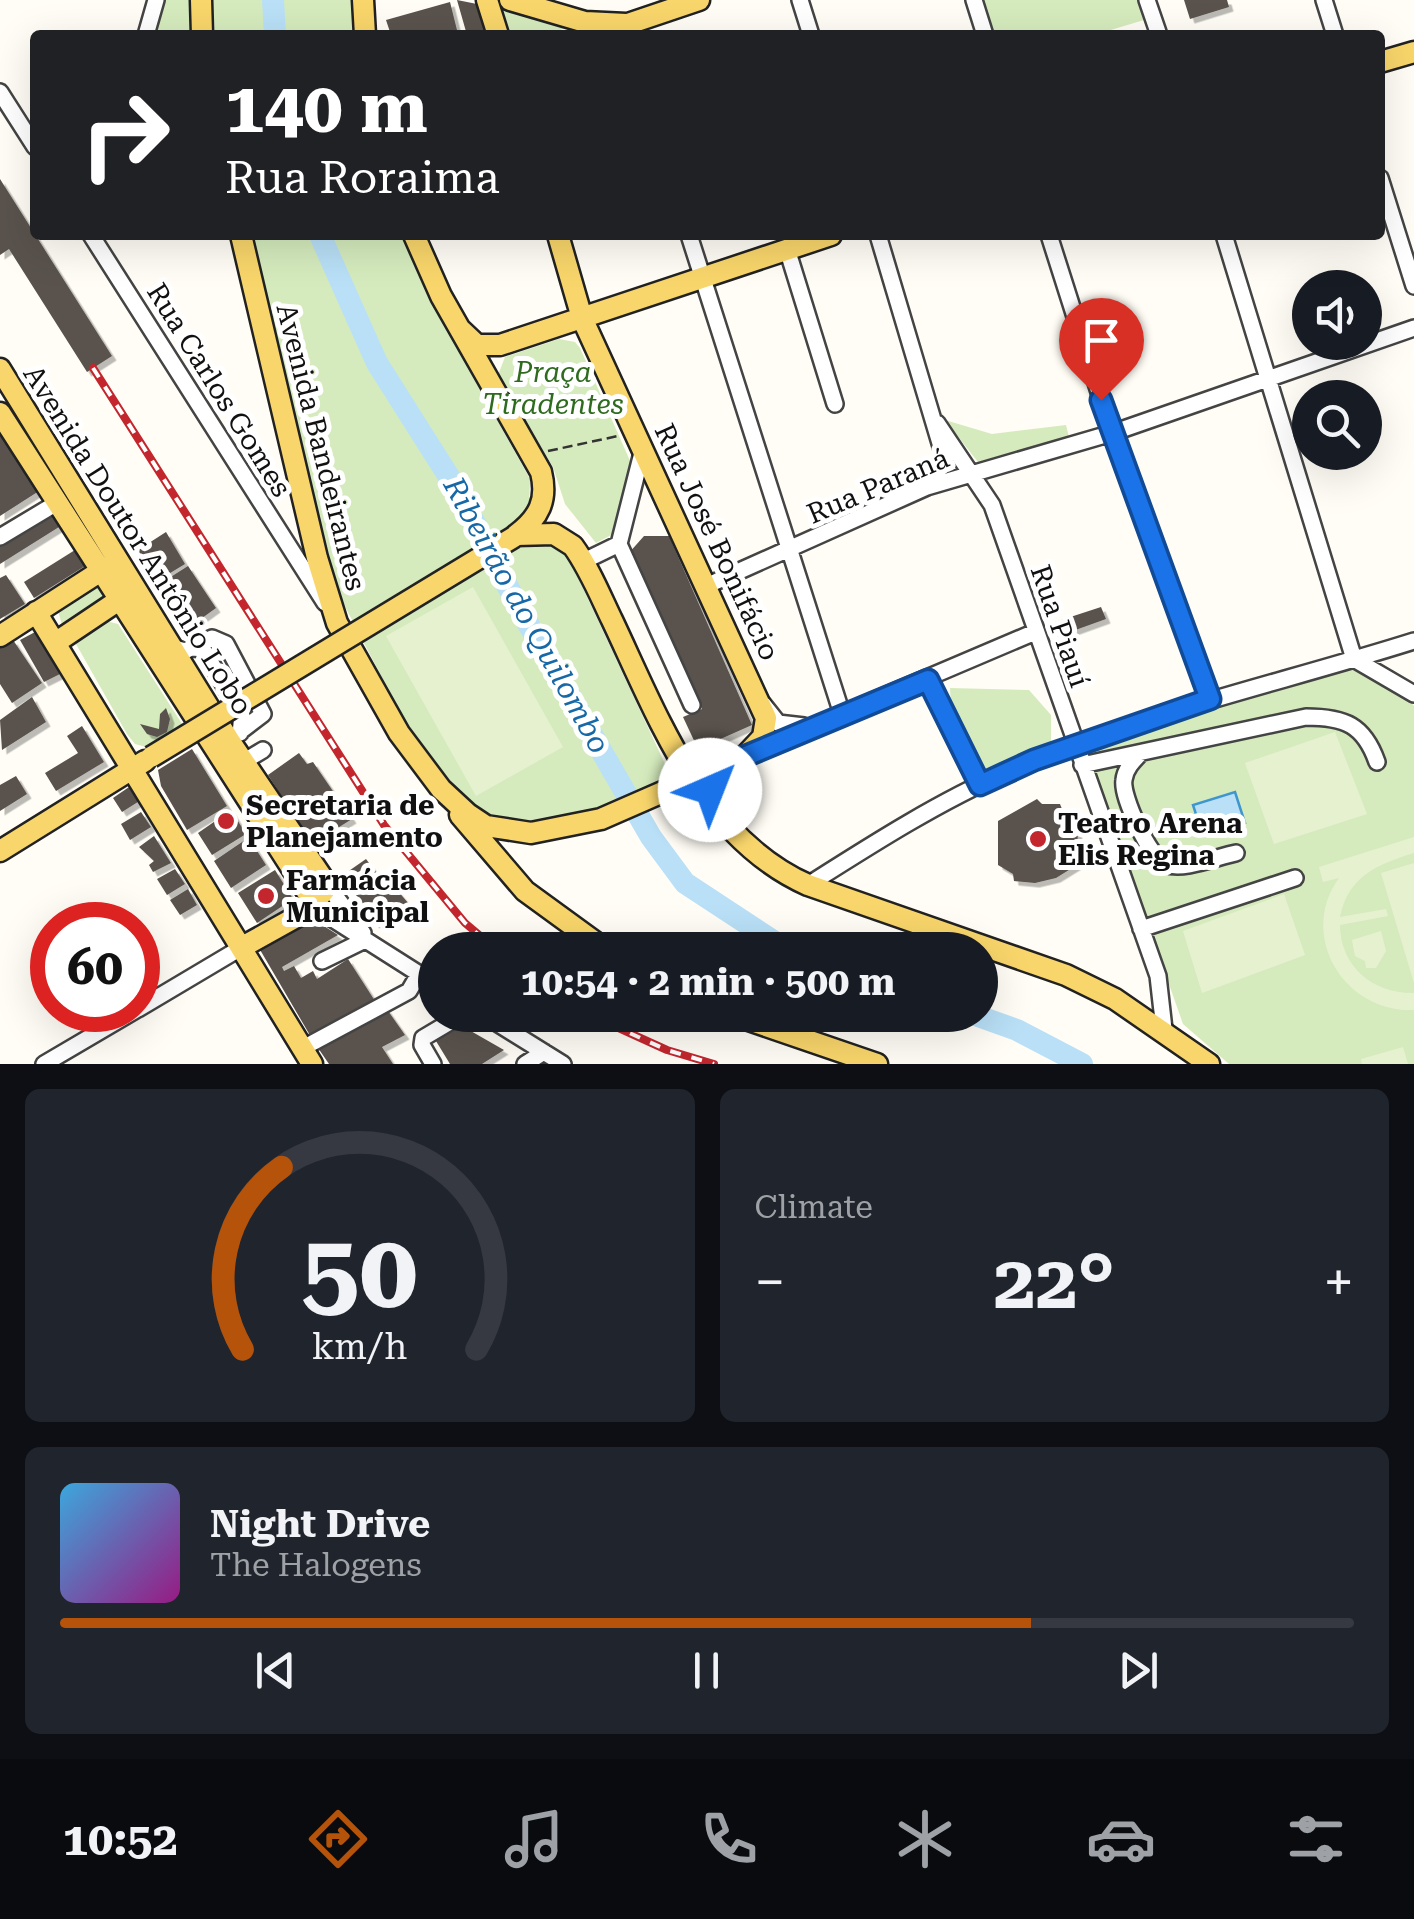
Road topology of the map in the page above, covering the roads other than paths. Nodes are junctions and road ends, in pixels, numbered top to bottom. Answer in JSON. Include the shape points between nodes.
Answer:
{"nodes":[{"id":1,"x":156,"y":0,"type":"edge"},
{"id":2,"x":200,"y":0,"type":"edge"},
{"id":3,"x":364,"y":0,"type":"edge"},
{"id":4,"x":487,"y":0,"type":"edge"},
{"id":5,"x":510,"y":0,"type":"edge"},
{"id":6,"x":699,"y":0,"type":"edge"},
{"id":7,"x":800,"y":0,"type":"edge"},
{"id":8,"x":974,"y":0,"type":"edge"},
{"id":9,"x":1148,"y":0,"type":"edge"},
{"id":10,"x":1324,"y":0,"type":"edge"},
{"id":11,"x":147,"y":30,"type":"edge"},
{"id":12,"x":202,"y":30,"type":"edge"},
{"id":13,"x":365,"y":30,"type":"edge"},
{"id":14,"x":496,"y":30,"type":"edge"},
{"id":15,"x":628,"y":30,"type":"edge"},
{"id":16,"x":810,"y":30,"type":"edge"},
{"id":17,"x":983,"y":30,"type":"edge"},
{"id":18,"x":1157,"y":30,"type":"edge"},
{"id":19,"x":1333,"y":30,"type":"edge"},
{"id":20,"x":1414,"y":52,"type":"edge"},
{"id":21,"x":1385,"y":61,"type":"edge"},
{"id":22,"x":0,"y":92,"type":"edge"},
{"id":23,"x":27,"y":119,"type":"edge"},
{"id":24,"x":1385,"y":194,"type":"edge"},
{"id":25,"x":95,"y":240,"type":"edge"},
{"id":26,"x":241,"y":240,"type":"edge"},
{"id":27,"x":416,"y":240,"type":"edge"},
{"id":28,"x":559,"y":240,"type":"edge"},
{"id":29,"x":691,"y":240,"type":"edge"},
{"id":30,"x":815,"y":240,"type":"edge"},
{"id":31,"x":880,"y":240,"type":"edge"},
{"id":32,"x":1051,"y":240,"type":"edge"},
{"id":33,"x":1226,"y":240,"type":"edge"},
{"id":34,"x":787,"y":249,"type":"junction"},
{"id":35,"x":702,"y":278,"type":"junction"},
{"id":36,"x":1414,"y":286,"type":"edge"},
{"id":37,"x":582,"y":318,"type":"junction"},
{"id":38,"x":1414,"y":328,"type":"edge"},
{"id":39,"x":460,"y":329,"type":"junction"},
{"id":40,"x":500,"y":345,"type":"junction"},
{"id":41,"x":0,"y":369,"type":"edge"},
{"id":42,"x":1271,"y":376,"type":"junction"},
{"id":43,"x":489,"y":380,"type":"junction"},
{"id":44,"x":835,"y":404,"type":"dead end"},
{"id":45,"x":6,"y":408,"type":"edge"},
{"id":46,"x":937,"y":423,"type":"junction"},
{"id":47,"x":1112,"y":433,"type":"junction"},
{"id":48,"x":639,"y":441,"type":"junction"},
{"id":49,"x":974,"y":474,"type":"junction"},
{"id":50,"x":926,"y":487,"type":"junction"},
{"id":51,"x":631,"y":488,"type":"junction"},
{"id":52,"x":663,"y":493,"type":"junction"},
{"id":53,"x":55,"y":504,"type":"junction"},
{"id":54,"x":514,"y":536,"type":"junction"},
{"id":55,"x":0,"y":537,"type":"edge"},
{"id":56,"x":619,"y":544,"type":"junction"},
{"id":57,"x":788,"y":552,"type":"junction"},
{"id":58,"x":117,"y":561,"type":"junction"},
{"id":59,"x":584,"y":561,"type":"junction"},
{"id":60,"x":98,"y":572,"type":"junction"},
{"id":61,"x":706,"y":586,"type":"junction"},
{"id":62,"x":136,"y":589,"type":"junction"},
{"id":63,"x":117,"y":602,"type":"junction"},
{"id":64,"x":36,"y":612,"type":"junction"},
{"id":65,"x":338,"y":622,"type":"junction"},
{"id":66,"x":1035,"y":632,"type":"junction"},
{"id":67,"x":0,"y":636,"type":"edge"},
{"id":68,"x":1414,"y":641,"type":"edge"},
{"id":69,"x":55,"y":643,"type":"junction"},
{"id":70,"x":181,"y":649,"type":"junction"},
{"id":71,"x":1388,"y":649,"type":"junction"},
{"id":72,"x":1354,"y":659,"type":"junction"},
{"id":73,"x":928,"y":680,"type":"junction"},
{"id":74,"x":1408,"y":691,"type":"edge"},
{"id":75,"x":1210,"y":699,"type":"junction"},
{"id":76,"x":762,"y":703,"type":"junction"},
{"id":77,"x":692,"y":705,"type":"dead end"},
{"id":78,"x":842,"y":714,"type":"junction"},
{"id":79,"x":818,"y":722,"type":"junction"},
{"id":80,"x":227,"y":741,"type":"junction"},
{"id":81,"x":1075,"y":746,"type":"junction"},
{"id":82,"x":672,"y":747,"type":"junction"},
{"id":83,"x":263,"y":750,"type":"dead end"},
{"id":84,"x":1140,"y":753,"type":"junction"},
{"id":85,"x":745,"y":756,"type":"junction"},
{"id":86,"x":142,"y":762,"type":"junction"},
{"id":87,"x":243,"y":762,"type":"junction"},
{"id":88,"x":1377,"y":762,"type":"dead end"},
{"id":89,"x":723,"y":766,"type":"junction"},
{"id":90,"x":1082,"y":766,"type":"junction"},
{"id":91,"x":692,"y":779,"type":"junction"},
{"id":92,"x":980,"y":785,"type":"junction"},
{"id":93,"x":442,"y":789,"type":"junction"},
{"id":94,"x":716,"y":810,"type":"junction"},
{"id":95,"x":0,"y":851,"type":"edge"},
{"id":96,"x":1236,"y":853,"type":"dead end"},
{"id":97,"x":1295,"y":878,"type":"dead end"},
{"id":98,"x":808,"y":885,"type":"junction"},
{"id":99,"x":314,"y":897,"type":"junction"},
{"id":100,"x":1140,"y":929,"type":"junction"},
{"id":101,"x":579,"y":932,"type":"edge"},
{"id":102,"x":365,"y":940,"type":"junction"},
{"id":103,"x":244,"y":946,"type":"junction"},
{"id":104,"x":381,"y":950,"type":"junction"},
{"id":105,"x":322,"y":961,"type":"dead end"},
{"id":106,"x":418,"y":973,"type":"edge"},
{"id":107,"x":418,"y":977,"type":"edge"},
{"id":108,"x":160,"y":996,"type":"edge"},
{"id":109,"x":1164,"y":1029,"type":"junction"},
{"id":110,"x":104,"y":1032,"type":"edge"},
{"id":111,"x":433,"y":1032,"type":"edge"},
{"id":112,"x":512,"y":1032,"type":"edge"},
{"id":113,"x":784,"y":1032,"type":"edge"},
{"id":114,"x":544,"y":1052,"type":"junction"},
{"id":115,"x":308,"y":1056,"type":"edge"},
{"id":116,"x":66,"y":1058,"type":"edge"},
{"id":117,"x":44,"y":1064,"type":"edge"},
{"id":118,"x":433,"y":1064,"type":"edge"},
{"id":119,"x":525,"y":1064,"type":"edge"},
{"id":120,"x":563,"y":1064,"type":"edge"},
{"id":121,"x":877,"y":1064,"type":"edge"},
{"id":122,"x":1209,"y":1064,"type":"edge"}],
"edges":[{"from":1,"to":11,"type":"street"},
{"from":2,"to":12,"type":"main road"},
{"from":3,"to":13,"type":"main road"},
{"from":4,"to":14,"type":"main road"},
{"from":5,"to":15,"type":"main road"},
{"from":6,"to":15,"type":"main road"},
{"from":7,"to":16,"type":"street"},
{"from":8,"to":17,"type":"street"},
{"from":9,"to":18,"type":"street"},
{"from":10,"to":19,"type":"street"},
{"from":20,"to":21,"type":"main road"},
{"from":22,"to":23,"type":"street"},
{"from":24,"to":36,"type":"street"},
{"from":25,"to":65,"type":"street","name":"Rua Carlos Gomes"},
{"from":26,"to":65,"type":"main road","name":"Avenida Bandeirantes"},
{"from":27,"to":39,"type":"main road"},
{"from":28,"to":37,"type":"main road","name":"Rua José Bonifácio"},
{"from":29,"to":35,"type":"street"},
{"from":30,"to":34,"type":"main road"},
{"from":31,"to":46,"type":"street","name":"Rua Piauí"},
{"from":32,"to":47,"type":"street"},
{"from":33,"to":42,"type":"street"},
{"from":34,"to":35,"type":"main road"},
{"from":34,"to":44,"type":"street"},
{"from":35,"to":37,"type":"main road"},
{"from":35,"to":57,"type":"street"},
{"from":37,"to":40,"type":"main road"},
{"from":37,"to":48,"type":"main road","name":"Rua José Bonifácio"},
{"from":38,"to":42,"type":"street","name":"Rua Paraná"},
{"from":39,"to":40,"type":"main road","via":[[477,345]]},
{"from":39,"to":43,"type":"main road"},
{"from":40,"to":43,"type":"main road","via":[[486,361]]},
{"from":41,"to":45,"type":"main road","name":"Avenida Doutor Antônio Lobo"},
{"from":42,"to":47,"type":"street","name":"Rua Paraná"},
{"from":42,"to":72,"type":"street"},
{"from":43,"to":54,"type":"main road","via":[[541,472],[544,496],[535,518]]},
{"from":45,"to":53,"type":"main road","name":"Avenida Doutor Antônio Lobo"},
{"from":45,"to":58,"type":"main road","name":"Avenida Doutor Antônio Lobo"},
{"from":46,"to":49,"type":"street","name":"Rua Piauí"},
{"from":46,"to":50,"type":"street","name":"Rua Piauí","via":[[946,460]]},
{"from":47,"to":49,"type":"street","name":"Rua Paraná"},
{"from":47,"to":75,"type":"street"},
{"from":48,"to":51,"type":"street"},
{"from":48,"to":52,"type":"main road","name":"Rua José Bonifácio"},
{"from":49,"to":50,"type":"street","name":"Rua Paraná"},
{"from":49,"to":66,"type":"street","name":"Rua Piauí","via":[[992,505]]},
{"from":50,"to":57,"type":"street","name":"Rua Paraná"},
{"from":51,"to":52,"type":"street","via":[[646,482]]},
{"from":51,"to":56,"type":"street"},
{"from":52,"to":61,"type":"main road","name":"Rua José Bonifácio"},
{"from":53,"to":55,"type":"street"},
{"from":53,"to":60,"type":"main road","name":"Avenida Doutor Antônio Lobo"},
{"from":54,"to":59,"type":"main road","via":[[554,534]]},
{"from":54,"to":86,"type":"main road","bridge":true},
{"from":56,"to":59,"type":"street"},
{"from":56,"to":77,"type":"street"},
{"from":57,"to":61,"type":"street","name":"Rua Paraná"},
{"from":57,"to":78,"type":"street"},
{"from":58,"to":60,"type":"main road"},
{"from":58,"to":62,"type":"main road","name":"Avenida Doutor Antônio Lobo"},
{"from":59,"to":82,"type":"main road"},
{"from":60,"to":63,"type":"main road","name":"Avenida Doutor Antônio Lobo"},
{"from":60,"to":64,"type":"main road"},
{"from":61,"to":76,"type":"main road","name":"Rua José Bonifácio"},
{"from":62,"to":63,"type":"main road"},
{"from":62,"to":70,"type":"main road","name":"Avenida Doutor Antônio Lobo"},
{"from":63,"to":69,"type":"main road"},
{"from":63,"to":80,"type":"main road","name":"Avenida Doutor Antônio Lobo","via":[[194,717]]},
{"from":64,"to":67,"type":"main road"},
{"from":64,"to":69,"type":"main road"},
{"from":65,"to":93,"type":"main road","name":"Avenida Bandeirantes","via":[[399,733]]},
{"from":66,"to":73,"type":"street"},
{"from":66,"to":81,"type":"street","name":"Rua Piauí"},
{"from":68,"to":71,"type":"street"},
{"from":69,"to":86,"type":"main road"},
{"from":70,"to":80,"type":"main road","name":"Avenida Doutor Antônio Lobo"},
{"from":70,"to":80,"type":"street","via":[[222,640],[262,704],[262,718]]},
{"from":71,"to":72,"type":"street"},
{"from":71,"to":74,"type":"street","via":[[1393,674]]},
{"from":72,"to":74,"type":"street"},
{"from":72,"to":75,"type":"street"},
{"from":73,"to":78,"type":"street"},
{"from":73,"to":92,"type":"street"},
{"from":75,"to":81,"type":"street"},
{"from":76,"to":79,"type":"street","via":[[788,727]]},
{"from":76,"to":85,"type":"main road","name":"Rua José Bonifácio","via":[[763,737]]},
{"from":78,"to":79,"type":"street"},
{"from":79,"to":85,"type":"street"},
{"from":80,"to":87,"type":"main road"},
{"from":80,"to":99,"type":"main road"},
{"from":81,"to":90,"type":"street","name":"Rua Piauí"},
{"from":81,"to":92,"type":"street"},
{"from":82,"to":89,"type":"main road","via":[[696,766]]},
{"from":82,"to":91,"type":"main road"},
{"from":83,"to":87,"type":"street"},
{"from":84,"to":88,"type":"street","via":[[1287,720],[1335,716],[1368,736]]},
{"from":84,"to":90,"type":"street"},
{"from":84,"to":96,"type":"street","via":[[1124,777],[1124,793],[1161,863],[1178,866]]},
{"from":85,"to":89,"type":"main road","name":"Avenida Bandeirantes"},
{"from":86,"to":95,"type":"main road"},
{"from":86,"to":103,"type":"main road"},
{"from":87,"to":99,"type":"main road","via":[[320,860]]},
{"from":89,"to":91,"type":"main road","name":"Avenida Bandeirantes"},
{"from":89,"to":94,"type":"main road","via":[[710,786]]},
{"from":90,"to":100,"type":"street","name":"Rua Piauí"},
{"from":91,"to":93,"type":"main road","name":"Avenida Bandeirantes","via":[[618,814],[554,831],[506,831],[477,820]]},
{"from":91,"to":94,"type":"main road"},
{"from":92,"to":98,"type":"street"},
{"from":93,"to":101,"type":"main road","via":[[502,868]]},
{"from":94,"to":98,"type":"main road","via":[[773,864]]},
{"from":97,"to":100,"type":"street"},
{"from":98,"to":109,"type":"main road","via":[[1066,976]]},
{"from":99,"to":102,"type":"street","via":[[320,912]]},
{"from":99,"to":103,"type":"main road"},
{"from":99,"to":104,"type":"street"},
{"from":100,"to":109,"type":"street","name":"Rua Piauí","via":[[1158,976]]},
{"from":102,"to":104,"type":"street"},
{"from":102,"to":105,"type":"street"},
{"from":103,"to":108,"type":"street"},
{"from":103,"to":115,"type":"main road"},
{"from":104,"to":106,"type":"street"},
{"from":107,"to":115,"type":"street","via":[[409,991]]},
{"from":109,"to":122,"type":"main road"},
{"from":110,"to":116,"type":"street"},
{"from":111,"to":118,"type":"street","via":[[423,1038]]},
{"from":112,"to":114,"type":"street"},
{"from":113,"to":121,"type":"main road"},
{"from":114,"to":119,"type":"street"},
{"from":114,"to":120,"type":"street"},
{"from":116,"to":117,"type":"street"}]}
